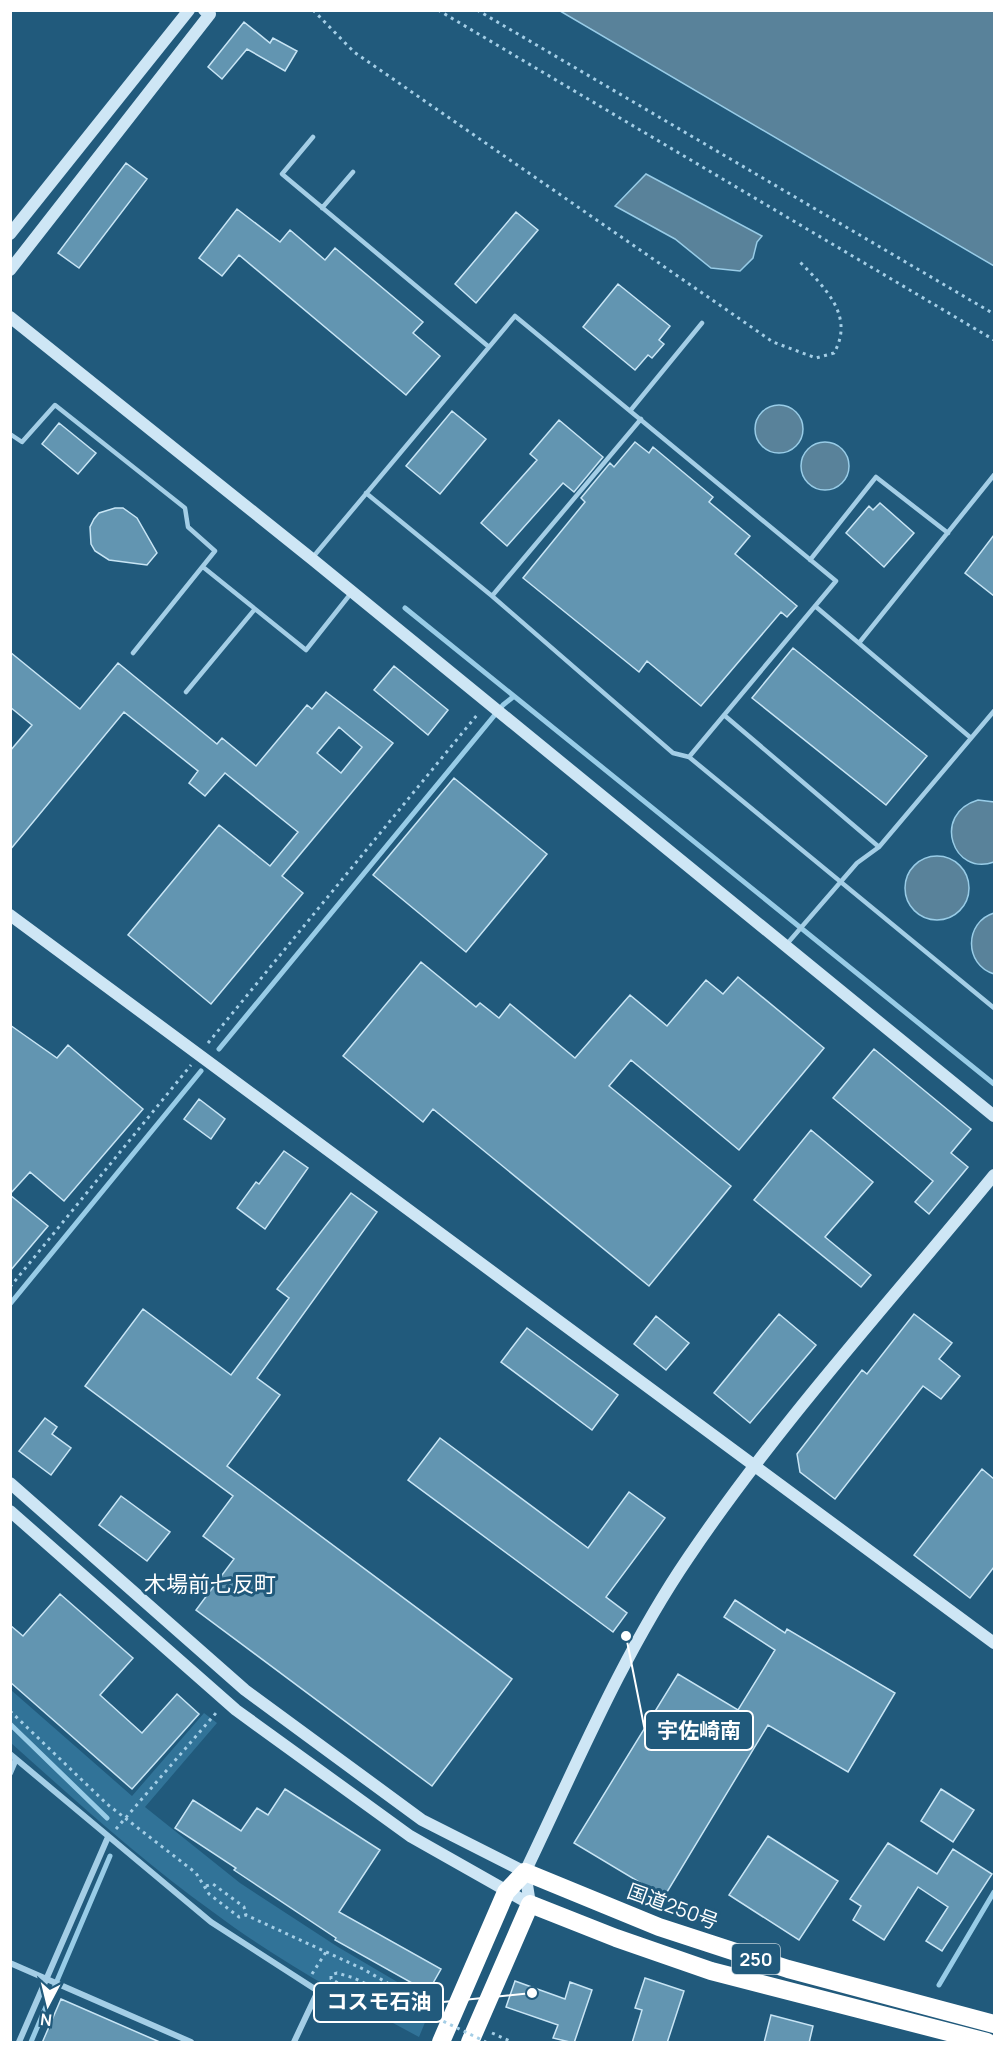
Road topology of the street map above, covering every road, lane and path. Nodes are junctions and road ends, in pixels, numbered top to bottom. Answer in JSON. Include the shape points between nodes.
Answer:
{"nodes":[{"id":1,"x":189,"y":10,"type":"edge"},
{"id":2,"x":204,"y":10,"type":"edge"},
{"id":3,"x":313,"y":10,"type":"edge"},
{"id":4,"x":438,"y":10,"type":"edge"},
{"id":5,"x":477,"y":10,"type":"edge"},
{"id":6,"x":313,"y":137,"type":"dead end"},
{"id":7,"x":353,"y":172,"type":"dead end"},
{"id":8,"x":322,"y":208,"type":"junction"},
{"id":9,"x":10,"y":234,"type":"edge"},
{"id":10,"x":800,"y":262,"type":"dead end"},
{"id":11,"x":10,"y":270,"type":"edge"},
{"id":12,"x":994,"y":314,"type":"edge"},
{"id":13,"x":10,"y":317,"type":"edge"},
{"id":14,"x":702,"y":323,"type":"dead end"},
{"id":15,"x":994,"y":340,"type":"edge"},
{"id":16,"x":489,"y":347,"type":"junction"},
{"id":17,"x":630,"y":411,"type":"junction"},
{"id":18,"x":640,"y":419,"type":"junction"},
{"id":19,"x":10,"y":434,"type":"edge"},
{"id":20,"x":994,"y":475,"type":"edge"},
{"id":21,"x":366,"y":493,"type":"junction"},
{"id":22,"x":948,"y":533,"type":"junction"},
{"id":23,"x":312,"y":559,"type":"junction"},
{"id":24,"x":810,"y":560,"type":"junction"},
{"id":25,"x":202,"y":567,"type":"junction"},
{"id":26,"x":352,"y":592,"type":"junction"},
{"id":27,"x":492,"y":596,"type":"junction"},
{"id":28,"x":816,"y":606,"type":"junction"},
{"id":29,"x":255,"y":609,"type":"junction"},
{"id":30,"x":859,"y":643,"type":"junction"},
{"id":31,"x":133,"y":653,"type":"dead end"},
{"id":32,"x":186,"y":692,"type":"dead end"},
{"id":33,"x":994,"y":711,"type":"edge"},
{"id":34,"x":477,"y":715,"type":"dead end"},
{"id":35,"x":724,"y":715,"type":"junction"},
{"id":36,"x":971,"y":738,"type":"junction"},
{"id":37,"x":689,"y":757,"type":"junction"},
{"id":38,"x":879,"y":847,"type":"junction"},
{"id":39,"x":842,"y":881,"type":"junction"},
{"id":40,"x":10,"y":915,"type":"edge"},
{"id":41,"x":784,"y":947,"type":"junction"},
{"id":42,"x":994,"y":1008,"type":"edge"},
{"id":43,"x":206,"y":1045,"type":"dead end"},
{"id":44,"x":191,"y":1065,"type":"dead end"},
{"id":45,"x":994,"y":1116,"type":"edge"},
{"id":46,"x":994,"y":1175,"type":"edge"},
{"id":47,"x":10,"y":1287,"type":"edge"},
{"id":48,"x":753,"y":1466,"type":"junction"},
{"id":49,"x":10,"y":1483,"type":"edge"},
{"id":50,"x":10,"y":1511,"type":"edge"},
{"id":51,"x":994,"y":1644,"type":"edge"},
{"id":52,"x":10,"y":1711,"type":"edge"},
{"id":53,"x":216,"y":1713,"type":"dead end"},
{"id":54,"x":10,"y":1754,"type":"edge"},
{"id":55,"x":16,"y":1759,"type":"junction"},
{"id":56,"x":10,"y":1773,"type":"edge"},
{"id":57,"x":126,"y":1817,"type":"junction"},
{"id":58,"x":108,"y":1837,"type":"junction"},
{"id":59,"x":525,"y":1872,"type":"junction"},
{"id":60,"x":206,"y":1886,"type":"junction"},
{"id":61,"x":506,"y":1892,"type":"junction"},
{"id":62,"x":530,"y":1904,"type":"junction"},
{"id":63,"x":246,"y":1915,"type":"junction"},
{"id":64,"x":326,"y":1952,"type":"junction"},
{"id":65,"x":10,"y":1963,"type":"edge"},
{"id":66,"x":46,"y":1979,"type":"junction"},
{"id":67,"x":306,"y":1984,"type":"junction"},
{"id":68,"x":405,"y":1993,"type":"junction"},
{"id":69,"x":412,"y":2006,"type":"junction"},
{"id":70,"x":994,"y":2024,"type":"edge"},
{"id":71,"x":19,"y":2043,"type":"edge"},
{"id":72,"x":191,"y":2043,"type":"edge"},
{"id":73,"x":294,"y":2043,"type":"edge"},
{"id":74,"x":441,"y":2043,"type":"edge"},
{"id":75,"x":470,"y":2043,"type":"edge"},
{"id":76,"x":486,"y":2043,"type":"edge"},
{"id":77,"x":987,"y":2043,"type":"edge"}],
"edges":[{"from":1,"to":9,"type":"street"},
{"from":2,"to":11,"type":"street","via":[[210,14]]},
{"from":3,"to":10,"type":"path","via":[[354,52],[772,342],[816,358],[834,353],[842,338],[841,320],[828,291]]},
{"from":4,"to":15,"type":"path"},
{"from":5,"to":12,"type":"path"},
{"from":6,"to":8,"type":"lane","via":[[282,174]]},
{"from":7,"to":8,"type":"lane"},
{"from":8,"to":16,"type":"lane"},
{"from":13,"to":23,"type":"street"},
{"from":14,"to":17,"type":"lane"},
{"from":16,"to":17,"type":"lane","via":[[515,316]]},
{"from":16,"to":21,"type":"lane"},
{"from":17,"to":18,"type":"lane"},
{"from":18,"to":24,"type":"lane"},
{"from":18,"to":27,"type":"lane"},
{"from":19,"to":25,"type":"lane","via":[[22,442],[55,405],[185,508],[188,527],[215,551]]},
{"from":20,"to":22,"type":"lane"},
{"from":21,"to":23,"type":"lane"},
{"from":21,"to":27,"type":"lane"},
{"from":22,"to":24,"type":"lane","via":[[876,477]]},
{"from":22,"to":30,"type":"lane"},
{"from":23,"to":26,"type":"street"},
{"from":24,"to":28,"type":"lane","via":[[836,581]]},
{"from":25,"to":29,"type":"lane"},
{"from":25,"to":31,"type":"lane"},
{"from":26,"to":29,"type":"lane","via":[[306,650]]},
{"from":26,"to":41,"type":"street"},
{"from":27,"to":37,"type":"lane","via":[[673,753]]},
{"from":28,"to":30,"type":"lane"},
{"from":28,"to":35,"type":"lane"},
{"from":29,"to":32,"type":"lane"},
{"from":30,"to":36,"type":"lane"},
{"from":33,"to":36,"type":"lane"},
{"from":34,"to":43,"type":"path"},
{"from":35,"to":37,"type":"lane"},
{"from":35,"to":38,"type":"lane"},
{"from":36,"to":38,"type":"lane"},
{"from":37,"to":39,"type":"lane"},
{"from":38,"to":39,"type":"lane","via":[[857,863]]},
{"from":39,"to":41,"type":"lane"},
{"from":39,"to":42,"type":"lane"},
{"from":40,"to":48,"type":"street"},
{"from":41,"to":45,"type":"street"},
{"from":44,"to":47,"type":"path"},
{"from":46,"to":48,"type":"street"},
{"from":48,"to":51,"type":"street"},
{"from":48,"to":59,"type":"street","via":[[686,1560],[626,1662]]},
{"from":49,"to":59,"type":"street","via":[[245,1690],[422,1820]]},
{"from":50,"to":61,"type":"street","via":[[236,1710],[410,1836]]},
{"from":52,"to":57,"type":"path","via":[[107,1804]]},
{"from":53,"to":57,"type":"path"},
{"from":54,"to":55,"type":"street"},
{"from":55,"to":56,"type":"street"},
{"from":55,"to":58,"type":"street"},
{"from":57,"to":58,"type":"path"},
{"from":57,"to":60,"type":"path","via":[[196,1873]]},
{"from":58,"to":66,"type":"street"},
{"from":58,"to":67,"type":"street","via":[[211,1922]]},
{"from":59,"to":61,"type":"highway"},
{"from":59,"to":62,"type":"street"},
{"from":59,"to":70,"type":"highway","name":"国道250号","number":"250","via":[[659,1928],[788,1969]]},
{"from":60,"to":63,"type":"path","via":[[209,1894],[239,1917]]},
{"from":60,"to":63,"type":"path","via":[[213,1884],[244,1907]]},
{"from":61,"to":62,"type":"street"},
{"from":61,"to":74,"type":"highway"},
{"from":62,"to":75,"type":"highway"},
{"from":62,"to":77,"type":"highway","number":"250","via":[[711,1971]]},
{"from":63,"to":64,"type":"path"},
{"from":64,"to":67,"type":"path"},
{"from":64,"to":68,"type":"path"},
{"from":65,"to":66,"type":"street"},
{"from":66,"to":71,"type":"street"},
{"from":66,"to":72,"type":"street"},
{"from":67,"to":73,"type":"street","via":[[318,1991]]},
{"from":68,"to":69,"type":"path","via":[[410,1996],[398,2017],[405,2020]]},
{"from":68,"to":69,"type":"path","bridge":true,"via":[[390,2012],[340,1987],[331,1975],[354,1978]]},
{"from":69,"to":76,"type":"path","bridge":true}]}
